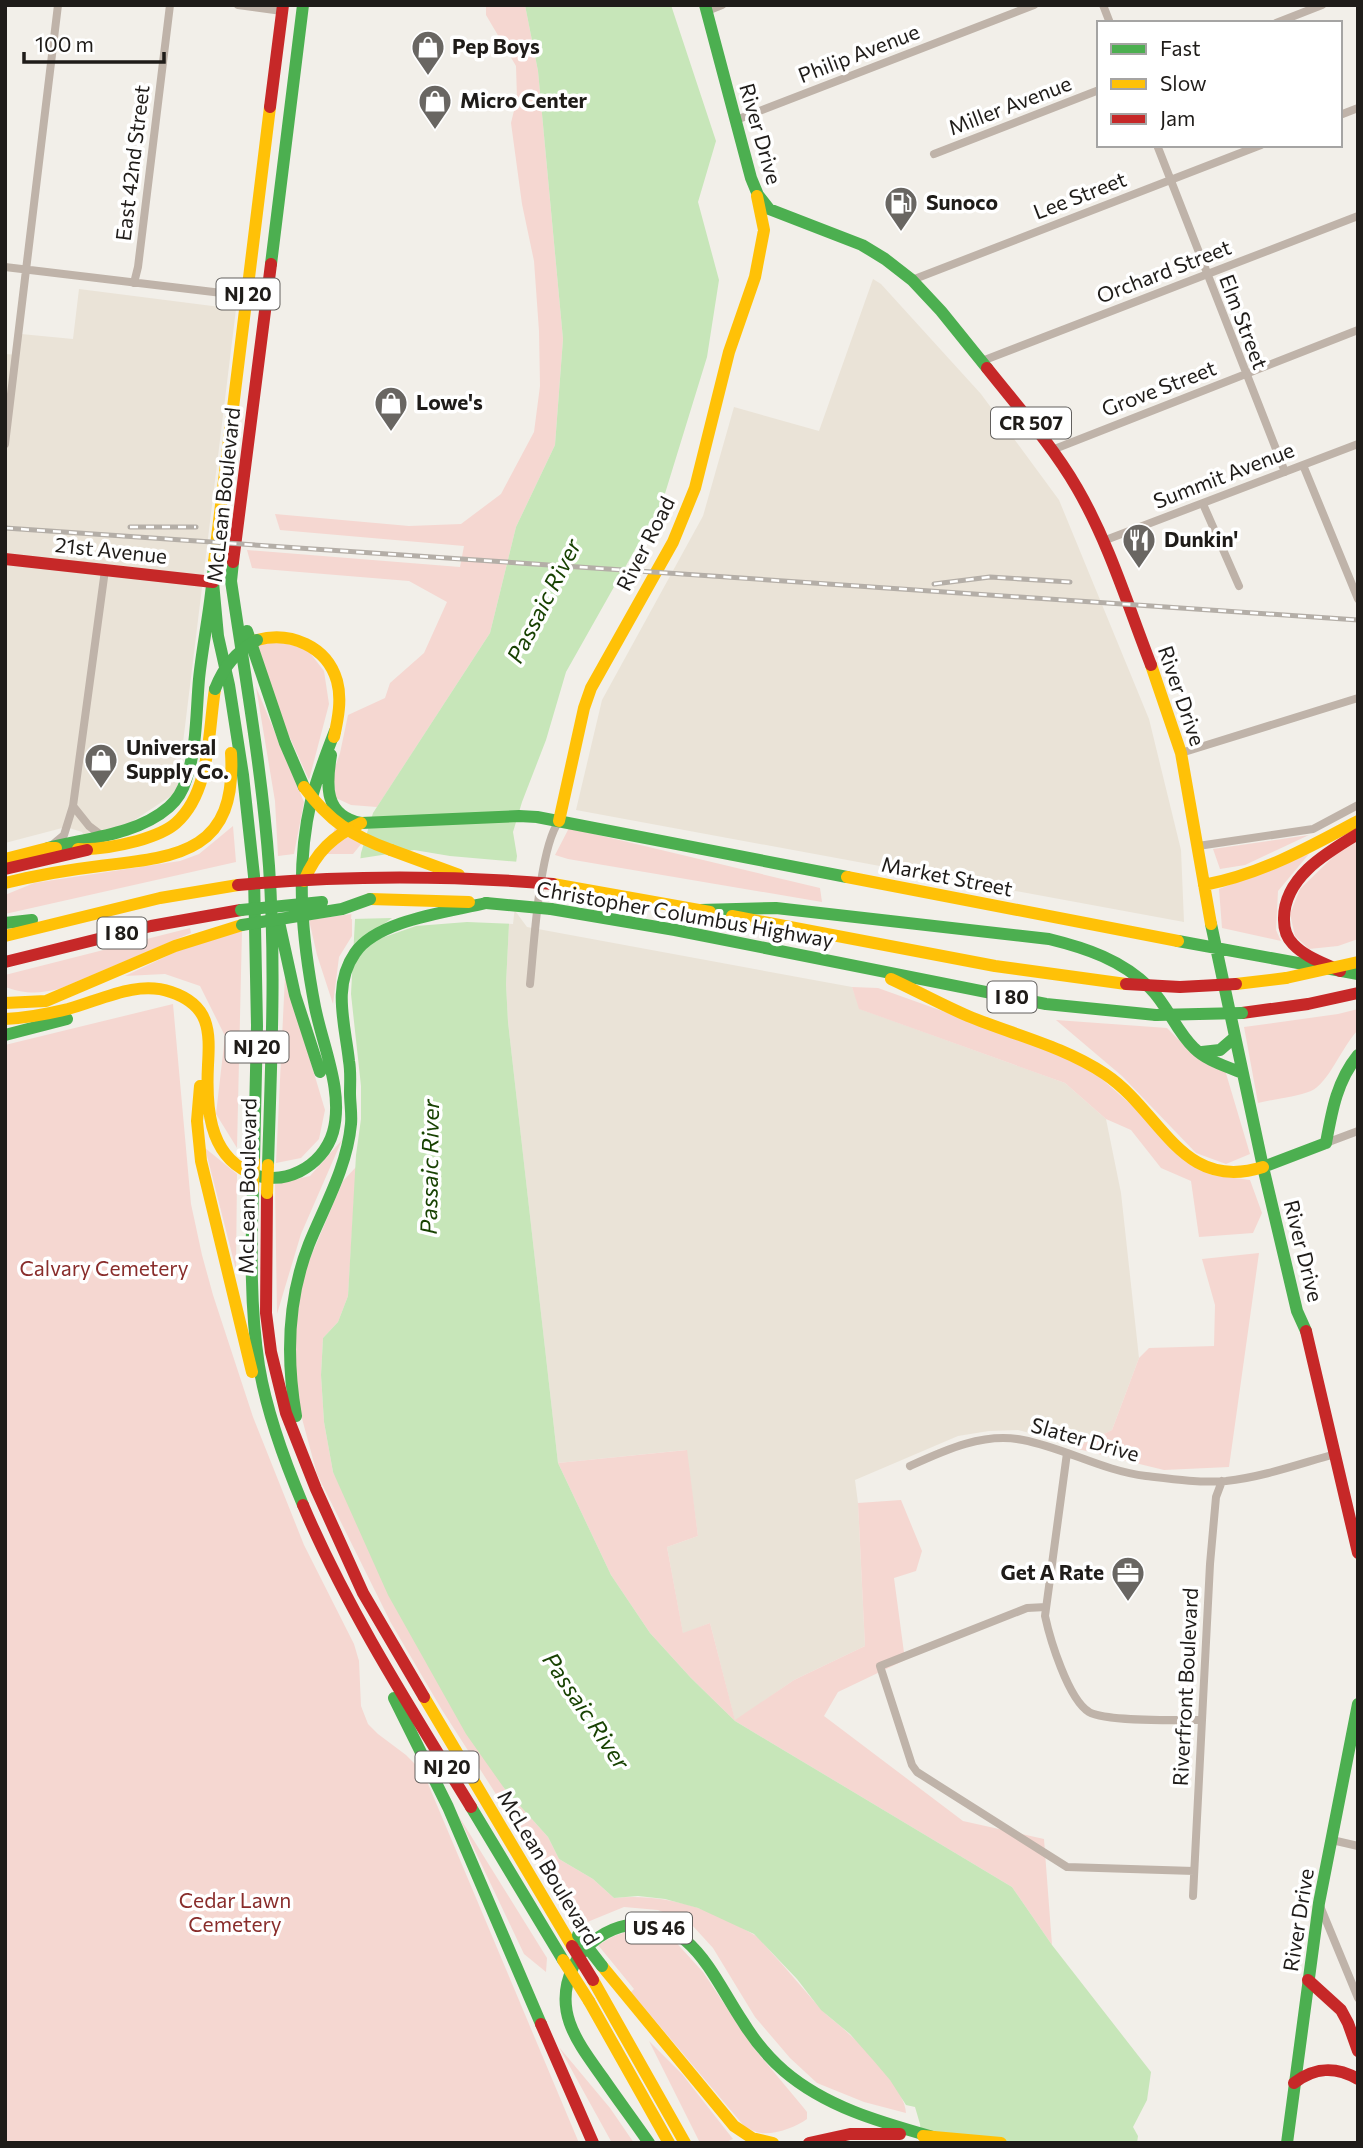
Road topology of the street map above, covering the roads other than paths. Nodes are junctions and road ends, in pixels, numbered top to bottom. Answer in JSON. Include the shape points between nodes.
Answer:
{"nodes":[{"id":1,"x":58,"y":5,"type":"edge"},
{"id":2,"x":170,"y":5,"type":"edge"},
{"id":3,"x":238,"y":5,"type":"edge"},
{"id":4,"x":303,"y":5,"type":"edge"},
{"id":5,"x":722,"y":5,"type":"edge"},
{"id":6,"x":1034,"y":5,"type":"edge"},
{"id":7,"x":1322,"y":5,"type":"edge"},
{"id":8,"x":283,"y":8,"type":"edge"},
{"id":9,"x":706,"y":8,"type":"edge"},
{"id":10,"x":1281,"y":21,"type":"edge"},
{"id":11,"x":1097,"y":91,"type":"edge"},
{"id":12,"x":736,"y":120,"type":"junction"},
{"id":13,"x":1158,"y":147,"type":"edge"},
{"id":14,"x":1256,"y":147,"type":"edge"},
{"id":15,"x":934,"y":154,"type":"dead end"},
{"id":16,"x":1170,"y":180,"type":"junction"},
{"id":17,"x":757,"y":196,"type":"junction"},
{"id":18,"x":1358,"y":216,"type":"edge"},
{"id":19,"x":5,"y":267,"type":"edge"},
{"id":20,"x":27,"y":270,"type":"junction"},
{"id":21,"x":1206,"y":275,"type":"junction"},
{"id":22,"x":912,"y":280,"type":"junction"},
{"id":23,"x":134,"y":283,"type":"junction"},
{"id":24,"x":247,"y":296,"type":"junction"},
{"id":25,"x":1358,"y":330,"type":"edge"},
{"id":26,"x":982,"y":362,"type":"junction"},
{"id":27,"x":1245,"y":374,"type":"junction"},
{"id":28,"x":5,"y":444,"type":"edge"},
{"id":29,"x":1358,"y":444,"type":"edge"},
{"id":30,"x":1052,"y":450,"type":"junction"},
{"id":31,"x":1303,"y":465,"type":"junction"},
{"id":32,"x":1284,"y":472,"type":"junction"},
{"id":33,"x":1203,"y":504,"type":"junction"},
{"id":34,"x":1103,"y":541,"type":"junction"},
{"id":35,"x":235,"y":558,"type":"junction"},
{"id":36,"x":5,"y":559,"type":"edge"},
{"id":37,"x":104,"y":570,"type":"junction"},
{"id":38,"x":214,"y":582,"type":"junction"},
{"id":39,"x":1239,"y":586,"type":"dead end"},
{"id":40,"x":1358,"y":599,"type":"edge"},
{"id":41,"x":221,"y":653,"type":"junction"},
{"id":42,"x":1358,"y":698,"type":"edge"},
{"id":43,"x":335,"y":732,"type":"junction"},
{"id":44,"x":1181,"y":753,"type":"junction"},
{"id":45,"x":1358,"y":805,"type":"edge"},
{"id":46,"x":73,"y":806,"type":"junction"},
{"id":47,"x":559,"y":821,"type":"junction"},
{"id":48,"x":1358,"y":821,"type":"edge"},
{"id":49,"x":361,"y":823,"type":"junction"},
{"id":50,"x":1358,"y":834,"type":"edge"},
{"id":51,"x":101,"y":835,"type":"junction"},
{"id":52,"x":1198,"y":846,"type":"junction"},
{"id":53,"x":48,"y":848,"type":"junction"},
{"id":54,"x":87,"y":850,"type":"junction"},
{"id":55,"x":5,"y":859,"type":"edge"},
{"id":56,"x":269,"y":867,"type":"junction"},
{"id":57,"x":5,"y":869,"type":"edge"},
{"id":58,"x":35,"y":876,"type":"junction"},
{"id":59,"x":462,"y":876,"type":"junction"},
{"id":60,"x":5,"y":883,"type":"edge"},
{"id":61,"x":1204,"y":885,"type":"junction"},
{"id":62,"x":5,"y":890,"type":"edge"},
{"id":63,"x":300,"y":893,"type":"junction"},
{"id":64,"x":370,"y":899,"type":"junction"},
{"id":65,"x":486,"y":903,"type":"junction"},
{"id":66,"x":700,"y":910,"type":"junction"},
{"id":67,"x":104,"y":911,"type":"junction"},
{"id":68,"x":5,"y":923,"type":"edge"},
{"id":69,"x":5,"y":936,"type":"edge"},
{"id":70,"x":1215,"y":949,"type":"junction"},
{"id":71,"x":308,"y":960,"type":"junction"},
{"id":72,"x":5,"y":962,"type":"edge"},
{"id":73,"x":1358,"y":962,"type":"edge"},
{"id":74,"x":870,"y":968,"type":"junction"},
{"id":75,"x":1340,"y":971,"type":"junction"},
{"id":76,"x":1358,"y":974,"type":"edge"},
{"id":77,"x":530,"y":984,"type":"dead end"},
{"id":78,"x":158,"y":988,"type":"junction"},
{"id":79,"x":5,"y":992,"type":"edge"},
{"id":80,"x":1358,"y":993,"type":"edge"},
{"id":81,"x":55,"y":997,"type":"junction"},
{"id":82,"x":5,"y":1003,"type":"edge"},
{"id":83,"x":5,"y":1019,"type":"edge"},
{"id":84,"x":5,"y":1035,"type":"edge"},
{"id":85,"x":1235,"y":1037,"type":"junction"},
{"id":86,"x":1194,"y":1048,"type":"junction"},
{"id":87,"x":1358,"y":1055,"type":"edge"},
{"id":88,"x":208,"y":1068,"type":"junction"},
{"id":89,"x":1242,"y":1073,"type":"junction"},
{"id":90,"x":350,"y":1092,"type":"junction"},
{"id":91,"x":334,"y":1114,"type":"junction"},
{"id":92,"x":1358,"y":1131,"type":"edge"},
{"id":93,"x":1326,"y":1143,"type":"junction"},
{"id":94,"x":1263,"y":1167,"type":"junction"},
{"id":95,"x":1067,"y":1453,"type":"junction"},
{"id":96,"x":1335,"y":1454,"type":"junction"},
{"id":97,"x":910,"y":1466,"type":"dead end"},
{"id":98,"x":292,"y":1475,"type":"junction"},
{"id":99,"x":1222,"y":1481,"type":"junction"},
{"id":100,"x":325,"y":1509,"type":"junction"},
{"id":101,"x":1358,"y":1553,"type":"edge"},
{"id":102,"x":335,"y":1572,"type":"junction"},
{"id":103,"x":1046,"y":1608,"type":"junction"},
{"id":104,"x":1358,"y":1704,"type":"edge"},
{"id":105,"x":1201,"y":1720,"type":"junction"},
{"id":106,"x":1332,"y":1840,"type":"junction"},
{"id":107,"x":1358,"y":1846,"type":"edge"},
{"id":108,"x":1194,"y":1871,"type":"junction"},
{"id":109,"x":1193,"y":1896,"type":"dead end"},
{"id":110,"x":1319,"y":1903,"type":"junction"},
{"id":111,"x":575,"y":1940,"type":"junction"},
{"id":112,"x":1308,"y":1980,"type":"junction"},
{"id":113,"x":1358,"y":1998,"type":"edge"},
{"id":114,"x":1358,"y":2051,"type":"edge"},
{"id":115,"x":1358,"y":2079,"type":"edge"},
{"id":116,"x":1294,"y":2083,"type":"junction"},
{"id":117,"x":882,"y":2128,"type":"junction"},
{"id":118,"x":811,"y":2142,"type":"edge"},
{"id":119,"x":593,"y":2143,"type":"edge"},
{"id":120,"x":649,"y":2143,"type":"edge"},
{"id":121,"x":669,"y":2143,"type":"edge"},
{"id":122,"x":685,"y":2143,"type":"edge"},
{"id":123,"x":773,"y":2143,"type":"edge"},
{"id":124,"x":797,"y":2143,"type":"edge"},
{"id":125,"x":1000,"y":2143,"type":"edge"},
{"id":126,"x":1287,"y":2143,"type":"edge"}],
"edges":[{"from":1,"to":20,"type":"street"},
{"from":2,"to":23,"type":"street","name":"East 42nd Street"},
{"from":3,"to":8,"type":"street"},
{"from":4,"to":35,"type":"main road","name":"McLean Boulevard","number":"NJ 20"},
{"from":5,"to":9,"type":"street"},
{"from":6,"to":12,"type":"street","name":"Philip Avenue"},
{"from":7,"to":10,"type":"street"},
{"from":8,"to":24,"type":"main road","name":"McLean Boulevard","number":"NJ 20"},
{"from":9,"to":12,"type":"main road","name":"River Drive"},
{"from":11,"to":15,"type":"street","name":"Miller Avenue"},
{"from":12,"to":17,"type":"main road","name":"River Drive"},
{"from":13,"to":16,"type":"street","name":"Elm Street"},
{"from":14,"to":16,"type":"street","name":"Lee Street"},
{"from":16,"to":21,"type":"street","name":"Elm Street"},
{"from":16,"to":22,"type":"street","name":"Lee Street"},
{"from":17,"to":22,"type":"main road","name":"River Drive","number":"CR 507","via":[[766,209],[862,245]]},
{"from":17,"to":47,"type":"main road","name":"River Road","via":[[764,230],[755,277],[729,352],[695,488],[673,542],[591,688]]},
{"from":18,"to":21,"type":"street","name":"Orchard Street"},
{"from":19,"to":20,"type":"street"},
{"from":20,"to":23,"type":"street"},
{"from":20,"to":28,"type":"street"},
{"from":21,"to":26,"type":"street","name":"Orchard Street"},
{"from":21,"to":27,"type":"street","name":"Elm Street"},
{"from":22,"to":26,"type":"main road","name":"River Drive","number":"CR 507"},
{"from":23,"to":24,"type":"street"},
{"from":24,"to":38,"type":"main road","name":"McLean Boulevard","number":"NJ 20"},
{"from":25,"to":27,"type":"street","name":"Grove Street"},
{"from":26,"to":30,"type":"main road","name":"River Drive","number":"CR 507"},
{"from":27,"to":30,"type":"street","name":"Grove Street"},
{"from":27,"to":32,"type":"street","name":"Elm Street"},
{"from":29,"to":31,"type":"street","name":"Summit Avenue"},
{"from":30,"to":34,"type":"main road","name":"River Drive","number":"CR 507"},
{"from":31,"to":32,"type":"street","name":"Summit Avenue"},
{"from":31,"to":40,"type":"street"},
{"from":32,"to":33,"type":"street","name":"Summit Avenue"},
{"from":33,"to":34,"type":"street","name":"Summit Avenue"},
{"from":33,"to":39,"type":"street"},
{"from":34,"to":44,"type":"main road","name":"River Drive","number":"CR 507"},
{"from":35,"to":56,"type":"main road","name":"McLean Boulevard","number":"NJ 20","via":[[233,604],[257,753]]},
{"from":35,"to":59,"type":"main road","bridge":true,"via":[[237,591],[252,650],[304,787],[331,821],[349,832]]},
{"from":36,"to":37,"type":"main road","name":"21st Avenue"},
{"from":37,"to":38,"type":"main road","name":"21st Avenue"},
{"from":37,"to":46,"type":"street"},
{"from":38,"to":41,"type":"main road","name":"McLean Boulevard","number":"NJ 20"},
{"from":38,"to":51,"type":"main road","via":[[183,786],[167,809],[152,819]]},
{"from":41,"to":58,"type":"main road","via":[[232,762],[228,801],[217,826],[206,839],[176,856]]},
{"from":41,"to":98,"type":"main road","name":"McLean Boulevard","number":"NJ 20","bridge":true,"via":[[243,775],[254,876],[257,1013],[251,1279],[256,1341],[267,1403]]},
{"from":42,"to":44,"type":"street"},
{"from":43,"to":49,"type":"main road","via":[[328,770],[331,799],[345,818]]},
{"from":43,"to":54,"type":"main road","bridge":true,"via":[[337,682],[320,653],[292,638],[257,640],[221,671],[199,790],[187,814],[153,838]]},
{"from":43,"to":63,"type":"main road","via":[[309,809]]},
{"from":44,"to":52,"type":"main road","name":"River Drive","number":"CR 507"},
{"from":45,"to":52,"type":"street","via":[[1313,829]]},
{"from":46,"to":51,"type":"street"},
{"from":46,"to":53,"type":"street","via":[[64,835]]},
{"from":47,"to":49,"type":"main road","name":"Market Street","via":[[529,816]]},
{"from":47,"to":70,"type":"main road","name":"Market Street"},
{"from":47,"to":77,"type":"street","via":[[546,859]]},
{"from":48,"to":61,"type":"main road","via":[[1257,873]]},
{"from":49,"to":63,"type":"main road","via":[[321,848]]},
{"from":50,"to":75,"type":"main road","via":[[1302,876],[1284,907],[1291,942]]},
{"from":51,"to":53,"type":"main road"},
{"from":52,"to":61,"type":"main road","name":"River Drive","number":"CR 507"},
{"from":53,"to":54,"type":"main road"},
{"from":53,"to":55,"type":"main road"},
{"from":54,"to":57,"type":"main road"},
{"from":56,"to":91,"type":"main road","via":[[295,995]]},
{"from":56,"to":100,"type":"main road","name":"McLean Boulevard","number":"NJ 20","bridge":true,"via":[[273,968],[265,1275],[271,1351],[292,1434]]},
{"from":58,"to":60,"type":"main road"},
{"from":58,"to":62,"type":"main road"},
{"from":59,"to":66,"type":"main road","name":"Christopher Columbus Highway","number":"I 80","bridge":true,"via":[[553,884]]},
{"from":59,"to":67,"type":"main road","name":"Christopher Columbus Highway","number":"I 80","bridge":true,"via":[[350,876],[238,885]]},
{"from":61,"to":70,"type":"main road","name":"River Drive","number":"CR 507"},
{"from":63,"to":71,"type":"main road"},
{"from":64,"to":65,"type":"main road","name":"Christopher Columbus Highway","number":"I 80"},
{"from":64,"to":72,"type":"main road","name":"Christopher Columbus Highway","number":"I 80","bridge":true,"via":[[240,910],[140,928]]},
{"from":64,"to":81,"type":"main road","bridge":true,"via":[[342,909],[242,925],[176,946]]},
{"from":65,"to":74,"type":"main road","name":"Christopher Columbus Highway","number":"I 80","bridge":true,"via":[[676,930]]},
{"from":65,"to":90,"type":"main road","via":[[392,926],[356,950],[342,983]]},
{"from":66,"to":73,"type":"main road","name":"Christopher Columbus Highway","number":"I 80","bridge":true,"via":[[995,966],[1126,984],[1236,985]]},
{"from":66,"to":86,"type":"main road","via":[[776,908],[1074,944],[1129,971],[1159,998]]},
{"from":67,"to":68,"type":"main road"},
{"from":67,"to":69,"type":"main road","name":"Christopher Columbus Highway","number":"I 80"},
{"from":70,"to":75,"type":"main road","name":"Market Street"},
{"from":70,"to":85,"type":"main road","name":"River Drive","number":"CR 507"},
{"from":71,"to":90,"type":"main road"},
{"from":71,"to":91,"type":"main road","via":[[335,1095]]},
{"from":74,"to":80,"type":"main road","name":"Christopher Columbus Highway","number":"I 80","bridge":true,"via":[[1046,1004],[1156,1015],[1242,1013]]},
{"from":74,"to":94,"type":"main road","via":[[965,1014],[1085,1062],[1128,1093],[1189,1159],[1204,1169],[1237,1174]]},
{"from":75,"to":76,"type":"main road","name":"Market Street"},
{"from":78,"to":83,"type":"main road"},
{"from":78,"to":84,"type":"main road"},
{"from":78,"to":88,"type":"main road","via":[[179,993],[200,1010],[211,1043]]},
{"from":79,"to":81,"type":"main road","via":[[24,998]]},
{"from":81,"to":82,"type":"main road"},
{"from":85,"to":86,"type":"main road","via":[[1216,1053]]},
{"from":85,"to":89,"type":"main road","name":"River Drive","number":"CR 507"},
{"from":86,"to":89,"type":"main road"},
{"from":87,"to":93,"type":"main road","via":[[1341,1077]]},
{"from":88,"to":91,"type":"main road","via":[[209,1115],[216,1139],[229,1159],[261,1178],[294,1176],[307,1169],[327,1147]]},
{"from":88,"to":98,"type":"main road","via":[[200,1080],[197,1108],[201,1161],[258,1396]]},
{"from":89,"to":94,"type":"main road","name":"River Drive","number":"CR 507"},
{"from":90,"to":100,"type":"main road","via":[[351,1124],[344,1161],[301,1265],[290,1327],[294,1408]]},
{"from":92,"to":93,"type":"street"},
{"from":93,"to":94,"type":"main road"},
{"from":94,"to":96,"type":"main road","name":"River Drive","number":"CR 507"},
{"from":95,"to":97,"type":"street","name":"Slater Drive","via":[[1024,1440],[993,1438]]},
{"from":95,"to":99,"type":"street","name":"Slater Drive","via":[[1120,1472]]},
{"from":95,"to":103,"type":"street"},
{"from":96,"to":99,"type":"street","name":"Slater Drive"},
{"from":96,"to":101,"type":"main road","name":"River Drive","number":"CR 507"},
{"from":98,"to":102,"type":"main road","name":"McLean Boulevard","number":"NJ 20"},
{"from":99,"to":105,"type":"street","name":"Riverfront Boulevard","via":[[1213,1523]]},
{"from":100,"to":111,"type":"main road","name":"McLean Boulevard","number":"NJ 20","via":[[369,1605]]},
{"from":102,"to":119,"type":"main road","via":[[448,1807]]},
{"from":102,"to":121,"type":"main road","name":"McLean Boulevard","number":"NJ 20","bridge":true},
{"from":103,"to":105,"type":"street","via":[[1049,1635],[1074,1698],[1084,1708],[1106,1717]]},
{"from":103,"to":108,"type":"street","via":[[1027,1608],[880,1666],[912,1765],[1067,1867]]},
{"from":104,"to":106,"type":"main road","name":"River Drive"},
{"from":105,"to":108,"type":"street","name":"Riverfront Boulevard"},
{"from":106,"to":107,"type":"street"},
{"from":106,"to":110,"type":"main road","name":"River Drive"},
{"from":108,"to":109,"type":"street","name":"Riverfront Boulevard"},
{"from":110,"to":112,"type":"main road","name":"River Drive"},
{"from":110,"to":113,"type":"street"},
{"from":111,"to":122,"type":"main road","name":"McLean Boulevard","bridge":true},
{"from":111,"to":123,"type":"main road","bridge":true,"via":[[602,1966],[734,2126],[758,2141]]},
{"from":112,"to":114,"type":"main road","via":[[1341,2009]]},
{"from":112,"to":116,"type":"main road","name":"River Drive"},
{"from":115,"to":116,"type":"main road","via":[[1344,2071],[1320,2069]]},
{"from":116,"to":126,"type":"main road","name":"River Drive"},
{"from":117,"to":118,"type":"main road"},
{"from":117,"to":120,"type":"main road","number":"US 46","via":[[792,2079],[758,2045],[695,1948],[666,1929],[639,1925],[613,1930],[584,1949],[569,1972],[565,1997],[567,2016],[580,2047]]},
{"from":117,"to":125,"type":"main road","number":"US 46"},
{"from":118,"to":124,"type":"main road"}]}
